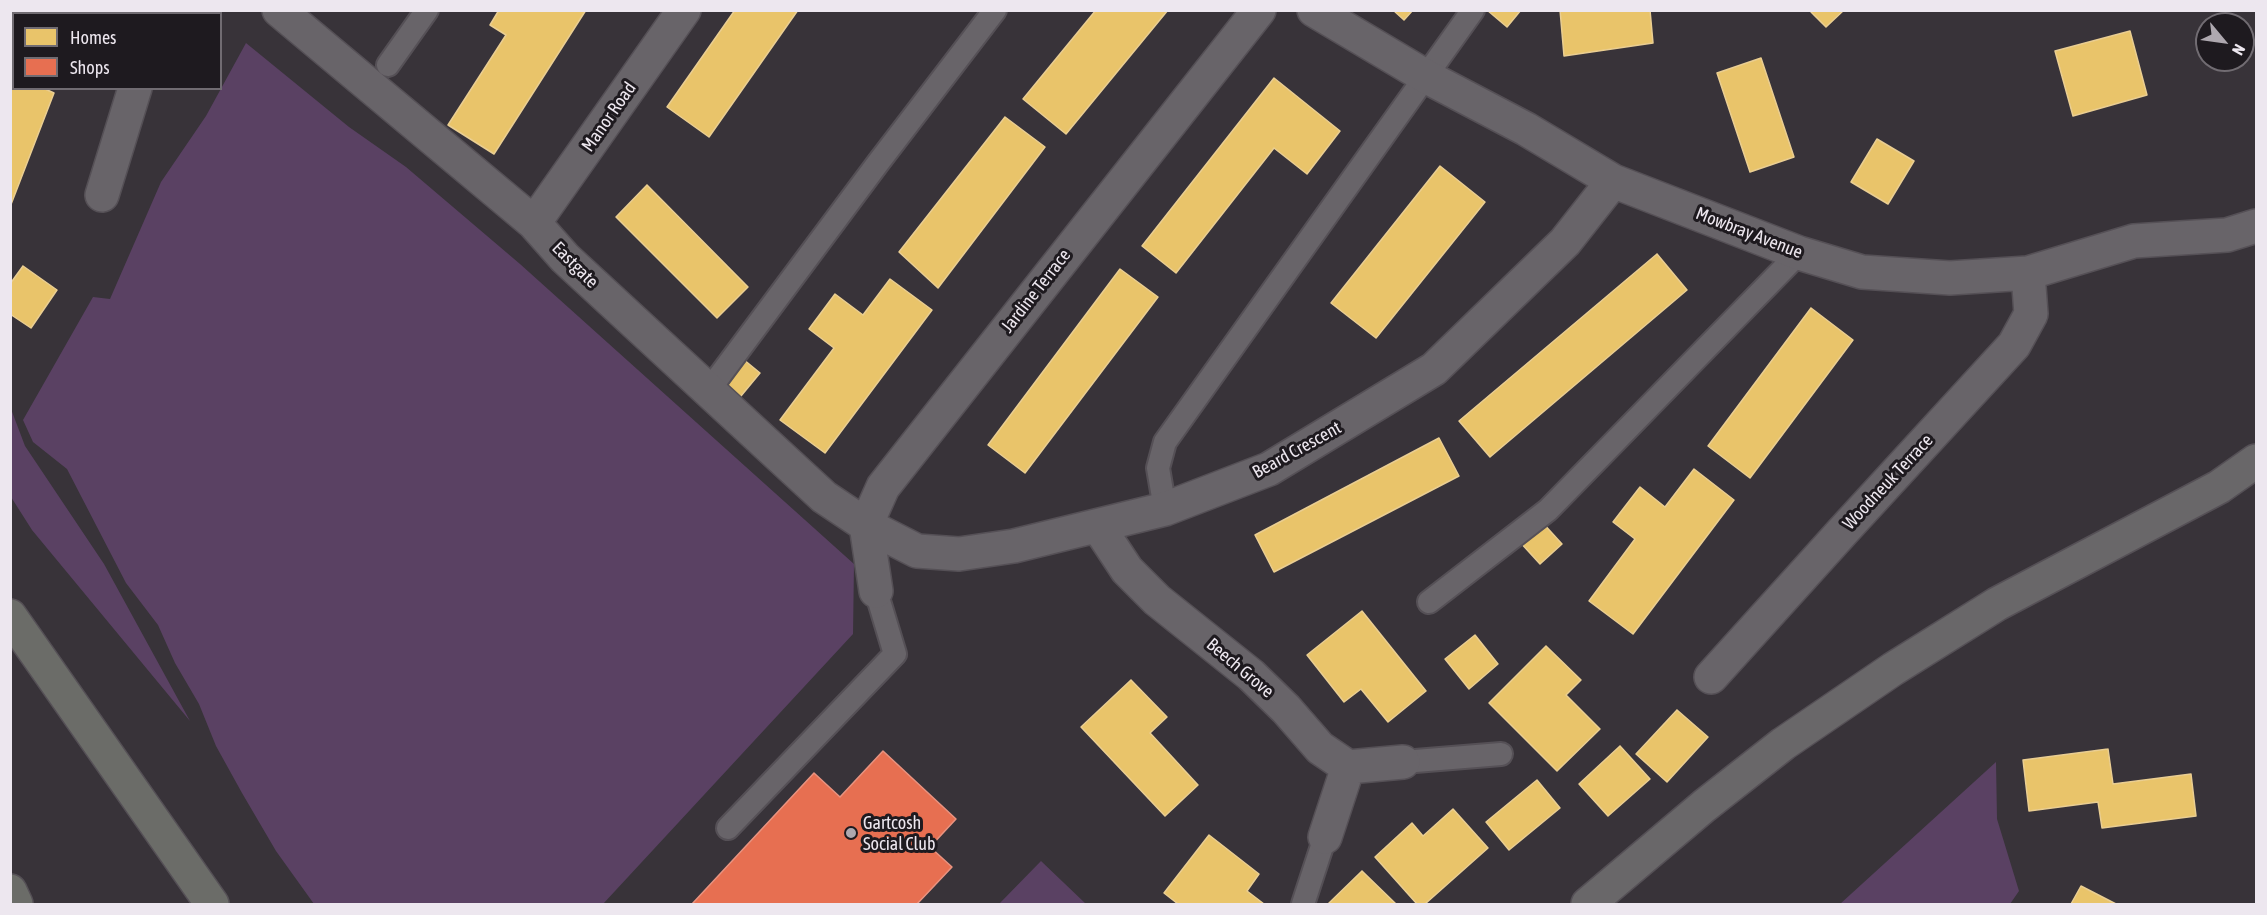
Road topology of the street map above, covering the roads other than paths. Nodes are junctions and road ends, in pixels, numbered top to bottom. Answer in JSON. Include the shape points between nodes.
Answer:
{"nodes":[{"id":1,"x":279,"y":10,"type":"edge"},
{"id":2,"x":427,"y":10,"type":"edge"},
{"id":3,"x":684,"y":10,"type":"edge"},
{"id":4,"x":995,"y":10,"type":"edge"},
{"id":5,"x":1259,"y":10,"type":"edge"},
{"id":6,"x":1314,"y":10,"type":"edge"},
{"id":7,"x":1473,"y":10,"type":"edge"},
{"id":8,"x":388,"y":64,"type":"dead end"},
{"id":9,"x":1425,"y":76,"type":"junction"},
{"id":10,"x":134,"y":90,"type":"edge"},
{"id":11,"x":1613,"y":181,"type":"junction"},
{"id":12,"x":102,"y":195,"type":"dead end"},
{"id":13,"x":534,"y":223,"type":"junction"},
{"id":14,"x":2247,"y":235,"type":"edge"},
{"id":15,"x":1799,"y":253,"type":"junction"},
{"id":16,"x":2028,"y":273,"type":"junction"},
{"id":17,"x":709,"y":390,"type":"junction"},
{"id":18,"x":2256,"y":461,"type":"edge"},
{"id":19,"x":1166,"y":509,"type":"junction"},
{"id":20,"x":866,"y":525,"type":"junction"},
{"id":21,"x":1098,"y":526,"type":"junction"},
{"id":22,"x":876,"y":591,"type":"joint"},
{"id":23,"x":1429,"y":602,"type":"dead end"},
{"id":24,"x":10,"y":616,"type":"edge"},
{"id":25,"x":1712,"y":677,"type":"dead end"},
{"id":26,"x":1501,"y":754,"type":"dead end"},
{"id":27,"x":1403,"y":762,"type":"joint"},
{"id":28,"x":1348,"y":767,"type":"junction"},
{"id":29,"x":728,"y":828,"type":"dead end"},
{"id":30,"x":1325,"y":837,"type":"joint"},
{"id":31,"x":10,"y":891,"type":"edge"},
{"id":32,"x":16,"y":904,"type":"edge"},
{"id":33,"x":212,"y":904,"type":"edge"},
{"id":34,"x":1304,"y":904,"type":"edge"},
{"id":35,"x":1588,"y":904,"type":"edge"}],
"edges":[{"from":1,"to":13,"type":"street","name":"Eastgate"},
{"from":2,"to":8,"type":"lane"},
{"from":3,"to":13,"type":"street","name":"Manor Road"},
{"from":4,"to":17,"type":"lane"},
{"from":5,"to":20,"type":"street","name":"Jardine Terrace","via":[[883,487]]},
{"from":6,"to":9,"type":"street","name":"Mowbray Avenue"},
{"from":7,"to":9,"type":"lane"},
{"from":9,"to":11,"type":"street","name":"Mowbray Avenue"},
{"from":9,"to":19,"type":"lane","via":[[1165,442],[1158,468]]},
{"from":10,"to":12,"type":"street"},
{"from":11,"to":15,"type":"street","name":"Mowbray Avenue"},
{"from":11,"to":19,"type":"street","name":"Beard Crescent","via":[[1564,242],[1434,369],[1269,469]]},
{"from":13,"to":17,"type":"street","name":"Eastgate","via":[[565,258]]},
{"from":14,"to":16,"type":"street","name":"Mowbray Avenue","via":[[2134,241]]},
{"from":15,"to":16,"type":"street","name":"Mowbray Avenue","via":[[1862,272],[1950,278]]},
{"from":15,"to":23,"type":"lane","via":[[1548,510]]},
{"from":16,"to":25,"type":"street","name":"Woodneuk Terrace","via":[[2031,314],[2014,345]]},
{"from":17,"to":20,"type":"street","name":"Eastgate","via":[[824,497]]},
{"from":18,"to":35,"type":"street","via":[[2219,487],[1997,604],[1893,669],[1783,744]]},
{"from":19,"to":21,"type":"street","name":"Beard Crescent"},
{"from":20,"to":21,"type":"street","name":"Beard Crescent","via":[[917,551],[959,554],[1014,546]]},
{"from":20,"to":22,"type":"street"},
{"from":21,"to":28,"type":"street","name":"Beech Grove","via":[[1127,570],[1157,600],[1251,675],[1320,748]]},
{"from":22,"to":29,"type":"lane","via":[[895,654]]},
{"from":24,"to":33,"type":"highway"},
{"from":26,"to":27,"type":"lane"},
{"from":27,"to":28,"type":"street"},
{"from":28,"to":30,"type":"street"},
{"from":30,"to":34,"type":"lane"},
{"from":31,"to":32,"type":"highway"}]}
